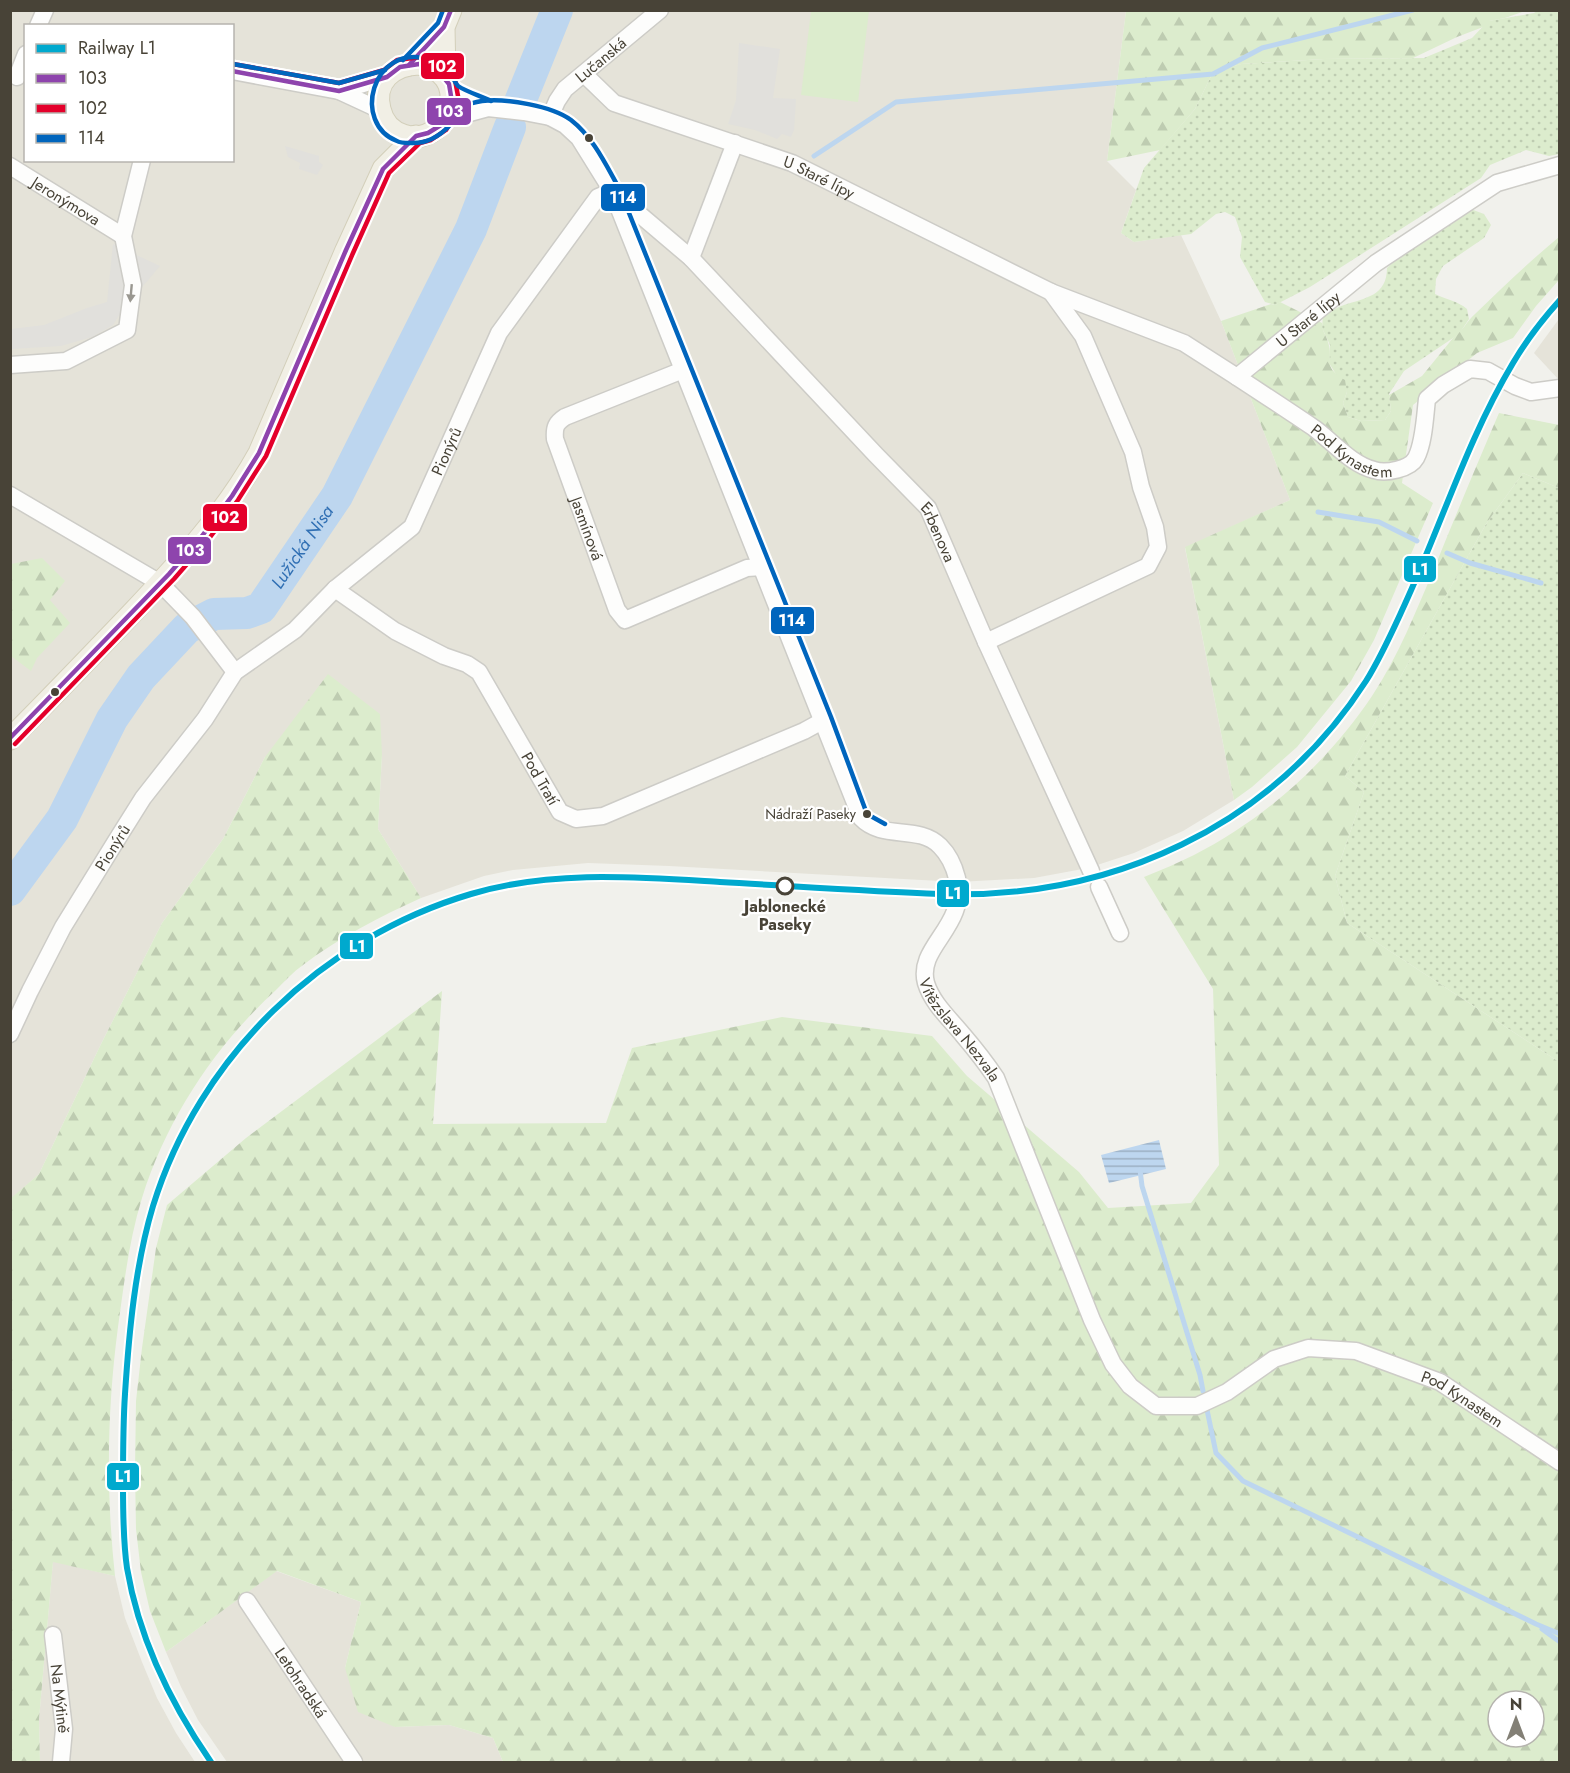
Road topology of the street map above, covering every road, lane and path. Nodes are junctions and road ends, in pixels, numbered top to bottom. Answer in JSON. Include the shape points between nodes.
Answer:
{"nodes":[{"id":1,"x":45,"y":10,"type":"edge"},
{"id":2,"x":660,"y":10,"type":"edge"},
{"id":3,"x":448,"y":19,"type":"edge"},
{"id":4,"x":39,"y":24,"type":"edge"},
{"id":5,"x":24,"y":60,"type":"edge"},
{"id":6,"x":409,"y":65,"type":"junction"},
{"id":7,"x":234,"y":71,"type":"edge"},
{"id":8,"x":584,"y":74,"type":"junction"},
{"id":9,"x":387,"y":76,"type":"junction"},
{"id":10,"x":18,"y":77,"type":"edge"},
{"id":11,"x":448,"y":84,"type":"junction"},
{"id":12,"x":339,"y":91,"type":"junction"},
{"id":13,"x":495,"y":109,"type":"junction"},
{"id":14,"x":383,"y":116,"type":"junction"},
{"id":15,"x":550,"y":117,"type":"junction"},
{"id":16,"x":444,"y":120,"type":"junction"},
{"id":17,"x":416,"y":136,"type":"junction"},
{"id":18,"x":735,"y":143,"type":"junction"},
{"id":19,"x":142,"y":162,"type":"edge"},
{"id":20,"x":1560,"y":165,"type":"edge"},
{"id":21,"x":10,"y":166,"type":"edge"},
{"id":22,"x":383,"y":169,"type":"junction"},
{"id":23,"x":612,"y":191,"type":"junction"},
{"id":24,"x":123,"y":236,"type":"junction"},
{"id":25,"x":691,"y":258,"type":"junction"},
{"id":26,"x":1051,"y":292,"type":"junction"},
{"id":27,"x":10,"y":365,"type":"edge"},
{"id":28,"x":683,"y":370,"type":"junction"},
{"id":29,"x":1237,"y":377,"type":"junction"},
{"id":30,"x":1560,"y":388,"type":"edge"},
{"id":31,"x":10,"y":495,"type":"edge"},
{"id":32,"x":762,"y":567,"type":"junction"},
{"id":33,"x":160,"y":583,"type":"junction"},
{"id":34,"x":335,"y":589,"type":"junction"},
{"id":35,"x":986,"y":642,"type":"junction"},
{"id":36,"x":235,"y":672,"type":"junction"},
{"id":37,"x":824,"y":720,"type":"junction"},
{"id":38,"x":10,"y":740,"type":"edge"},
{"id":39,"x":1091,"y":871,"type":"dead end"},
{"id":40,"x":1099,"y":887,"type":"dead end"},
{"id":41,"x":1120,"y":933,"type":"dead end"},
{"id":42,"x":10,"y":1034,"type":"edge"},
{"id":43,"x":1356,"y":1351,"type":"joint"},
{"id":44,"x":1560,"y":1462,"type":"edge"},
{"id":45,"x":247,"y":1601,"type":"dead end"},
{"id":46,"x":53,"y":1635,"type":"dead end"},
{"id":47,"x":61,"y":1762,"type":"edge"},
{"id":48,"x":354,"y":1762,"type":"edge"}],
"edges":[{"from":1,"to":4,"type":"street"},
{"from":2,"to":8,"type":"street","name":"Lučanská"},
{"from":3,"to":6,"type":"main road"},
{"from":3,"to":11,"type":"main road"},
{"from":5,"to":10,"type":"street"},
{"from":6,"to":9,"type":"main road"},
{"from":6,"to":11,"type":"main road","via":[[428,66]]},
{"from":7,"to":12,"type":"street"},
{"from":8,"to":15,"type":"street","name":"Lučanská","via":[[565,89]]},
{"from":8,"to":18,"type":"street","name":"U Staré lípy","via":[[614,102]]},
{"from":9,"to":12,"type":"street"},
{"from":9,"to":14,"type":"main road","via":[[378,96]]},
{"from":11,"to":13,"type":"street"},
{"from":11,"to":16,"type":"main road","via":[[450,106]]},
{"from":12,"to":14,"type":"street"},
{"from":13,"to":15,"type":"street"},
{"from":13,"to":16,"type":"street"},
{"from":14,"to":17,"type":"main road","via":[[398,134]]},
{"from":14,"to":22,"type":"main road"},
{"from":15,"to":23,"type":"street","via":[[579,138]]},
{"from":16,"to":17,"type":"main road","via":[[432,131]]},
{"from":17,"to":22,"type":"main road"},
{"from":18,"to":25,"type":"street"},
{"from":18,"to":26,"type":"street","name":"U Staré lípy","via":[[792,163]]},
{"from":19,"to":24,"type":"street","name":"Jeronýmova"},
{"from":20,"to":29,"type":"street","name":"U Staré lípy","via":[[1497,183],[1376,263]]},
{"from":21,"to":24,"type":"street","name":"Jeronýmova"},
{"from":22,"to":33,"type":"main road","via":[[248,473],[225,509]]},
{"from":23,"to":25,"type":"street","name":"Erbenova"},
{"from":23,"to":28,"type":"street","name":"Vítězslava Nezvala"},
{"from":23,"to":34,"type":"street","name":"Pionýrů","via":[[598,197],[499,333],[412,526]]},
{"from":24,"to":27,"type":"street","name":"Jeronýmova","one_way":true,"via":[[133,285],[127,330],[66,361]]},
{"from":25,"to":35,"type":"street","name":"Erbenova","via":[[928,508]]},
{"from":26,"to":29,"type":"street","name":"U Staré lípy","via":[[1184,343]]},
{"from":26,"to":35,"type":"street","name":"U Staré lípy","via":[[1083,336],[1133,452],[1158,547],[1148,566]]},
{"from":28,"to":32,"type":"street","name":"Vítězslava Nezvala"},
{"from":28,"to":32,"type":"street","name":"Jasmínová","via":[[565,417],[554,430],[617,610],[625,620],[747,568]]},
{"from":29,"to":30,"type":"street","name":"Pod Kynastem","via":[[1315,429],[1356,462],[1386,472],[1415,460],[1427,399],[1470,369],[1488,371],[1531,392]]},
{"from":31,"to":33,"type":"street"},
{"from":32,"to":37,"type":"street","name":"Vítězslava Nezvala"},
{"from":33,"to":36,"type":"street","via":[[197,622]]},
{"from":33,"to":38,"type":"main road"},
{"from":34,"to":36,"type":"street","name":"Pionýrů","via":[[295,630]]},
{"from":34,"to":37,"type":"street","name":"Pod Tratí","via":[[395,631],[479,672],[560,812],[576,819],[603,816]]},
{"from":35,"to":39,"type":"street","name":"Erbenova"},
{"from":36,"to":42,"type":"street","name":"Pionýrů","via":[[205,719],[143,798],[63,927]]},
{"from":37,"to":43,"type":"street","name":"Vítězslava Nezvala","via":[[861,818],[882,831],[928,837],[940,845],[953,865],[958,904],[929,956],[924,972],[926,983],[941,1010],[996,1078],[1092,1320],[1113,1364],[1130,1386],[1156,1406],[1197,1406],[1227,1392],[1274,1359],[1308,1348]]},
{"from":40,"to":41,"type":"street"},
{"from":43,"to":44,"type":"street","name":"Pod Kynastem","via":[[1440,1383]]},
{"from":45,"to":48,"type":"street","name":"Letohradská"},
{"from":46,"to":47,"type":"street","name":"Na Mýtině","via":[[64,1729]]}]}
